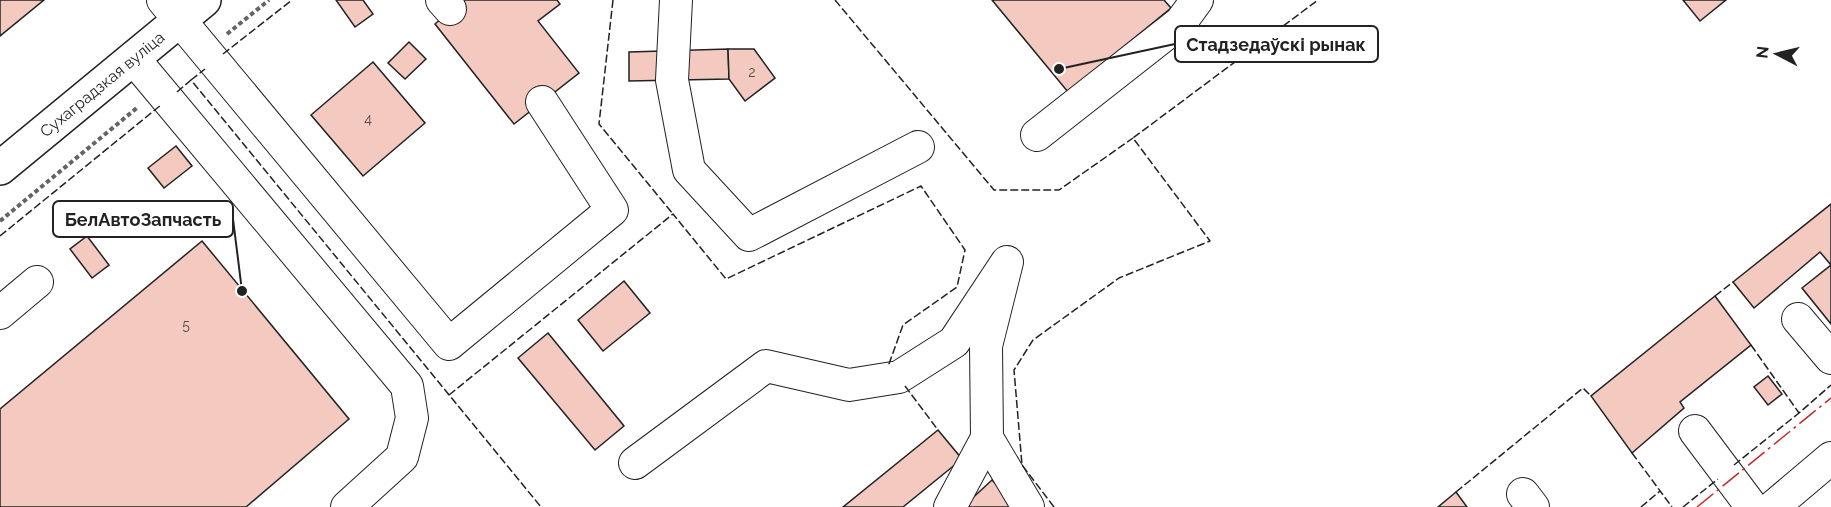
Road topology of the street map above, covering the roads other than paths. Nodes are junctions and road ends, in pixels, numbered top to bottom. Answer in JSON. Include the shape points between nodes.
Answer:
{"nodes":[{"id":1,"x":676,"y":0,"type":"edge"},
{"id":2,"x":1197,"y":0,"type":"edge"},
{"id":3,"x":182,"y":7,"type":"edge"},
{"id":4,"x":134,"y":58,"type":"junction"},
{"id":5,"x":542,"y":102,"type":"dead end"},
{"id":6,"x":1037,"y":135,"type":"dead end"},
{"id":7,"x":918,"y":147,"type":"dead end"},
{"id":8,"x":0,"y":168,"type":"edge"},
{"id":9,"x":37,"y":282,"type":"dead end"},
{"id":10,"x":0,"y":313,"type":"edge"},
{"id":11,"x":1798,"y":319,"type":"dead end"},
{"id":12,"x":1831,"y":358,"type":"edge"},
{"id":13,"x":1695,"y":431,"type":"dead end"},
{"id":14,"x":987,"y":438,"type":"junction"},
{"id":15,"x":1831,"y":458,"type":"edge"},
{"id":16,"x":635,"y":463,"type":"dead end"},
{"id":17,"x":347,"y":507,"type":"edge"},
{"id":18,"x":950,"y":507,"type":"edge"},
{"id":19,"x":1028,"y":507,"type":"edge"},
{"id":20,"x":1752,"y":507,"type":"edge"},
{"id":21,"x":1773,"y":507,"type":"edge"}],
"edges":[{"from":1,"to":7,"type":"lane","via":[[672,80],[689,170],[749,235]]},
{"from":2,"to":6,"type":"lane","via":[[1181,22]]},
{"from":3,"to":4,"type":"main road","name":"Сухаградзкая вуліца"},
{"from":3,"to":5,"type":"lane","via":[[205,51],[449,344],[612,210]]},
{"from":4,"to":8,"type":"main road","name":"Сухаградзкая вуліца"},
{"from":4,"to":17,"type":"lane","via":[[406,386],[412,418],[402,457]]},
{"from":9,"to":10,"type":"lane"},
{"from":11,"to":12,"type":"lane"},
{"from":13,"to":20,"type":"lane"},
{"from":14,"to":16,"type":"lane","via":[[986,346],[1007,262],[954,342],[899,377],[849,385],[766,366]]},
{"from":14,"to":18,"type":"lane"},
{"from":14,"to":19,"type":"lane"},
{"from":15,"to":21,"type":"lane"}]}
